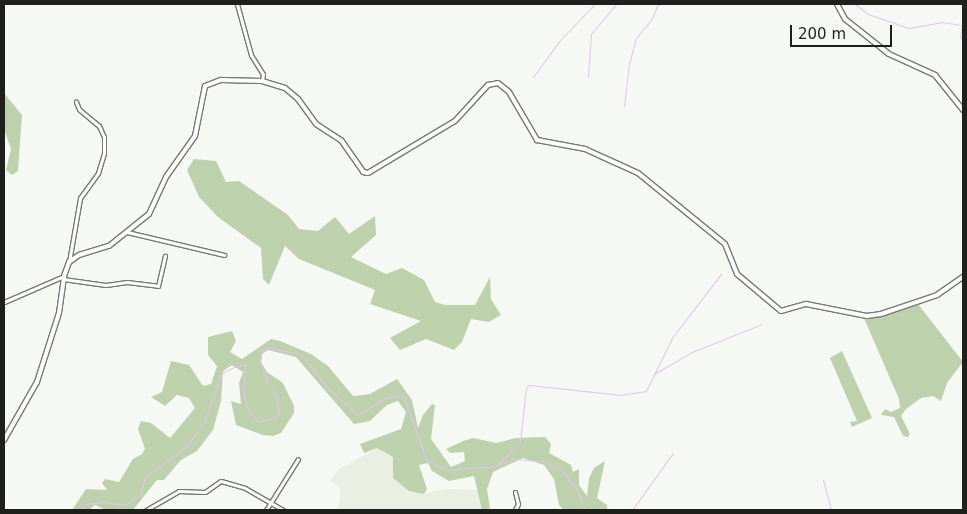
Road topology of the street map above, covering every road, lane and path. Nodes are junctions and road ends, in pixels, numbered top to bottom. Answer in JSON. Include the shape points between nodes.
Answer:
{"nodes":[{"id":1,"x":238,"y":4,"type":"edge"},
{"id":2,"x":836,"y":4,"type":"edge"},
{"id":3,"x":262,"y":81,"type":"junction"},
{"id":4,"x":76,"y":102,"type":"dead end"},
{"id":5,"x":963,"y":110,"type":"edge"},
{"id":6,"x":127,"y":232,"type":"junction"},
{"id":7,"x":224,"y":255,"type":"dead end"},
{"id":8,"x":165,"y":256,"type":"dead end"},
{"id":9,"x":70,"y":262,"type":"junction"},
{"id":10,"x":963,"y":277,"type":"edge"},
{"id":11,"x":63,"y":278,"type":"junction"},
{"id":12,"x":4,"y":302,"type":"edge"},
{"id":13,"x":4,"y":440,"type":"edge"},
{"id":14,"x":298,"y":458,"type":"dead end"},
{"id":15,"x":515,"y":492,"type":"dead end"},
{"id":16,"x":269,"y":502,"type":"junction"},
{"id":17,"x":146,"y":510,"type":"edge"},
{"id":18,"x":266,"y":510,"type":"edge"},
{"id":19,"x":283,"y":510,"type":"edge"},
{"id":20,"x":516,"y":510,"type":"edge"}],
"edges":[{"from":1,"to":3,"type":"street","via":[[251,55],[263,74]]},
{"from":2,"to":5,"type":"street","via":[[842,14],[889,54],[935,74]]},
{"from":3,"to":6,"type":"street","via":[[230,79],[205,86],[205,100],[198,111],[193,141],[166,177],[149,214]]},
{"from":3,"to":10,"type":"street","via":[[289,90],[316,124],[342,140],[363,172],[368,174],[455,121],[488,85],[502,84],[537,140],[585,149],[638,173],[725,244],[737,274],[782,311],[806,304],[867,316],[882,314],[938,295]]},
{"from":4,"to":9,"type":"street","via":[[79,110],[99,126],[104,137],[104,154],[98,173],[80,198]]},
{"from":6,"to":7,"type":"street"},
{"from":6,"to":9,"type":"street","via":[[109,246],[80,255]]},
{"from":8,"to":11,"type":"street","via":[[158,286],[127,282],[106,285]]},
{"from":9,"to":11,"type":"street"},
{"from":11,"to":12,"type":"street"},
{"from":11,"to":13,"type":"street","via":[[59,312],[37,382]]},
{"from":14,"to":16,"type":"street"},
{"from":15,"to":20,"type":"street"},
{"from":16,"to":17,"type":"street","via":[[245,488],[221,481],[205,492],[179,491]]},
{"from":16,"to":18,"type":"street"},
{"from":16,"to":19,"type":"street"}]}
